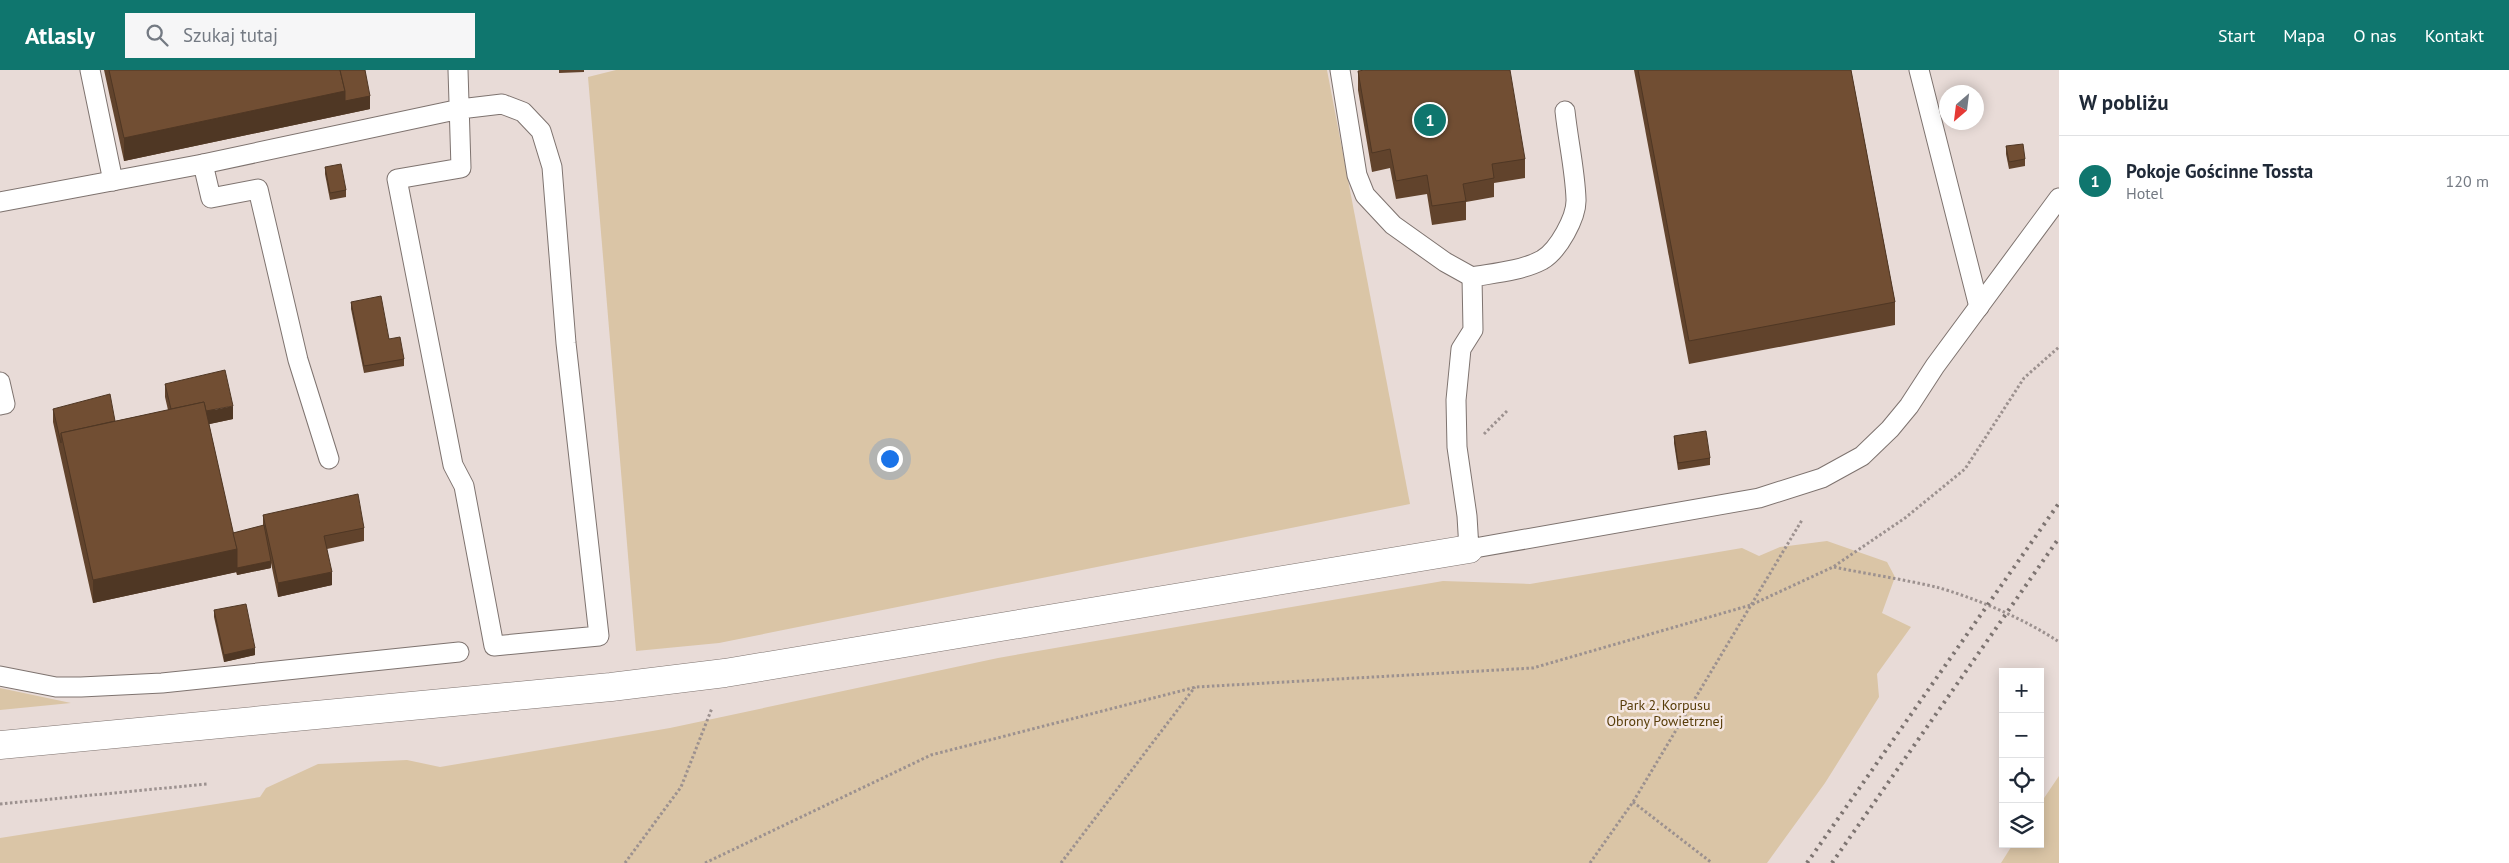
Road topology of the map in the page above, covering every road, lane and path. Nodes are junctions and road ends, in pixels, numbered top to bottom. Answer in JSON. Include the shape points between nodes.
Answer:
{"nodes":[{"id":1,"x":90,"y":70,"type":"edge"},
{"id":2,"x":458,"y":70,"type":"edge"},
{"id":3,"x":1340,"y":70,"type":"edge"},
{"id":4,"x":1919,"y":70,"type":"edge"},
{"id":5,"x":460,"y":109,"type":"junction"},
{"id":6,"x":1565,"y":112,"type":"dead end"},
{"id":7,"x":203,"y":164,"type":"junction"},
{"id":8,"x":113,"y":180,"type":"junction"},
{"id":9,"x":2059,"y":198,"type":"edge"},
{"id":10,"x":0,"y":202,"type":"edge"},
{"id":11,"x":1472,"y":277,"type":"junction"},
{"id":12,"x":1979,"y":306,"type":"junction"},
{"id":13,"x":2059,"y":347,"type":"edge"},
{"id":14,"x":0,"y":382,"type":"edge"},
{"id":15,"x":0,"y":405,"type":"edge"},
{"id":16,"x":329,"y":459,"type":"dead end"},
{"id":17,"x":1802,"y":520,"type":"dead end"},
{"id":18,"x":1469,"y":549,"type":"junction"},
{"id":19,"x":1833,"y":567,"type":"junction"},
{"id":20,"x":1751,"y":604,"type":"junction"},
{"id":21,"x":2059,"y":642,"type":"edge"},
{"id":22,"x":459,"y":652,"type":"dead end"},
{"id":23,"x":725,"y":673,"type":"junction"},
{"id":24,"x":0,"y":676,"type":"edge"},
{"id":25,"x":1196,"y":687,"type":"junction"},
{"id":26,"x":0,"y":745,"type":"edge"},
{"id":27,"x":207,"y":784,"type":"dead end"},
{"id":28,"x":1633,"y":802,"type":"junction"},
{"id":29,"x":0,"y":804,"type":"edge"},
{"id":30,"x":625,"y":863,"type":"edge"},
{"id":31,"x":705,"y":863,"type":"edge"},
{"id":32,"x":1061,"y":863,"type":"edge"},
{"id":33,"x":1590,"y":863,"type":"edge"},
{"id":34,"x":1712,"y":863,"type":"edge"}],
"edges":[{"from":1,"to":8,"type":"lane"},
{"from":2,"to":5,"type":"lane"},
{"from":3,"to":11,"type":"lane","via":[[1357,175],[1365,194],[1393,225],[1444,262]]},
{"from":4,"to":12,"type":"lane"},
{"from":5,"to":5,"type":"lane","via":[[502,104],[523,112],[541,131],[552,167],[567,353],[599,636],[494,646],[464,486],[452,465],[397,178],[462,168]]},
{"from":5,"to":7,"type":"lane"},
{"from":6,"to":11,"type":"lane","via":[[1576,200],[1558,246],[1542,260],[1511,271]]},
{"from":7,"to":8,"type":"lane"},
{"from":7,"to":16,"type":"lane","via":[[212,198],[258,189],[298,360]]},
{"from":8,"to":10,"type":"lane"},
{"from":9,"to":12,"type":"lane"},
{"from":11,"to":18,"type":"lane","via":[[1473,330],[1461,349],[1456,400],[1457,447]]},
{"from":12,"to":18,"type":"lane","via":[[1890,429],[1862,456],[1822,478],[1759,498]]},
{"from":13,"to":19,"type":"path","via":[[2024,378],[1965,469],[1905,518]]},
{"from":14,"to":15,"type":"lane","via":[[4,404]]},
{"from":17,"to":20,"type":"path"},
{"from":18,"to":23,"type":"street"},
{"from":19,"to":20,"type":"path"},
{"from":19,"to":21,"type":"path","via":[[1958,594],[2042,630]]},
{"from":20,"to":25,"type":"path","via":[[1533,668]]},
{"from":20,"to":28,"type":"path"},
{"from":22,"to":24,"type":"lane","via":[[162,683],[90,687],[56,687]]},
{"from":23,"to":26,"type":"street","via":[[611,687]]},
{"from":23,"to":30,"type":"path","via":[[681,787]]},
{"from":25,"to":31,"type":"path","via":[[931,755]]},
{"from":25,"to":32,"type":"path"},
{"from":27,"to":29,"type":"path"},
{"from":28,"to":33,"type":"path"},
{"from":28,"to":34,"type":"path"}]}
